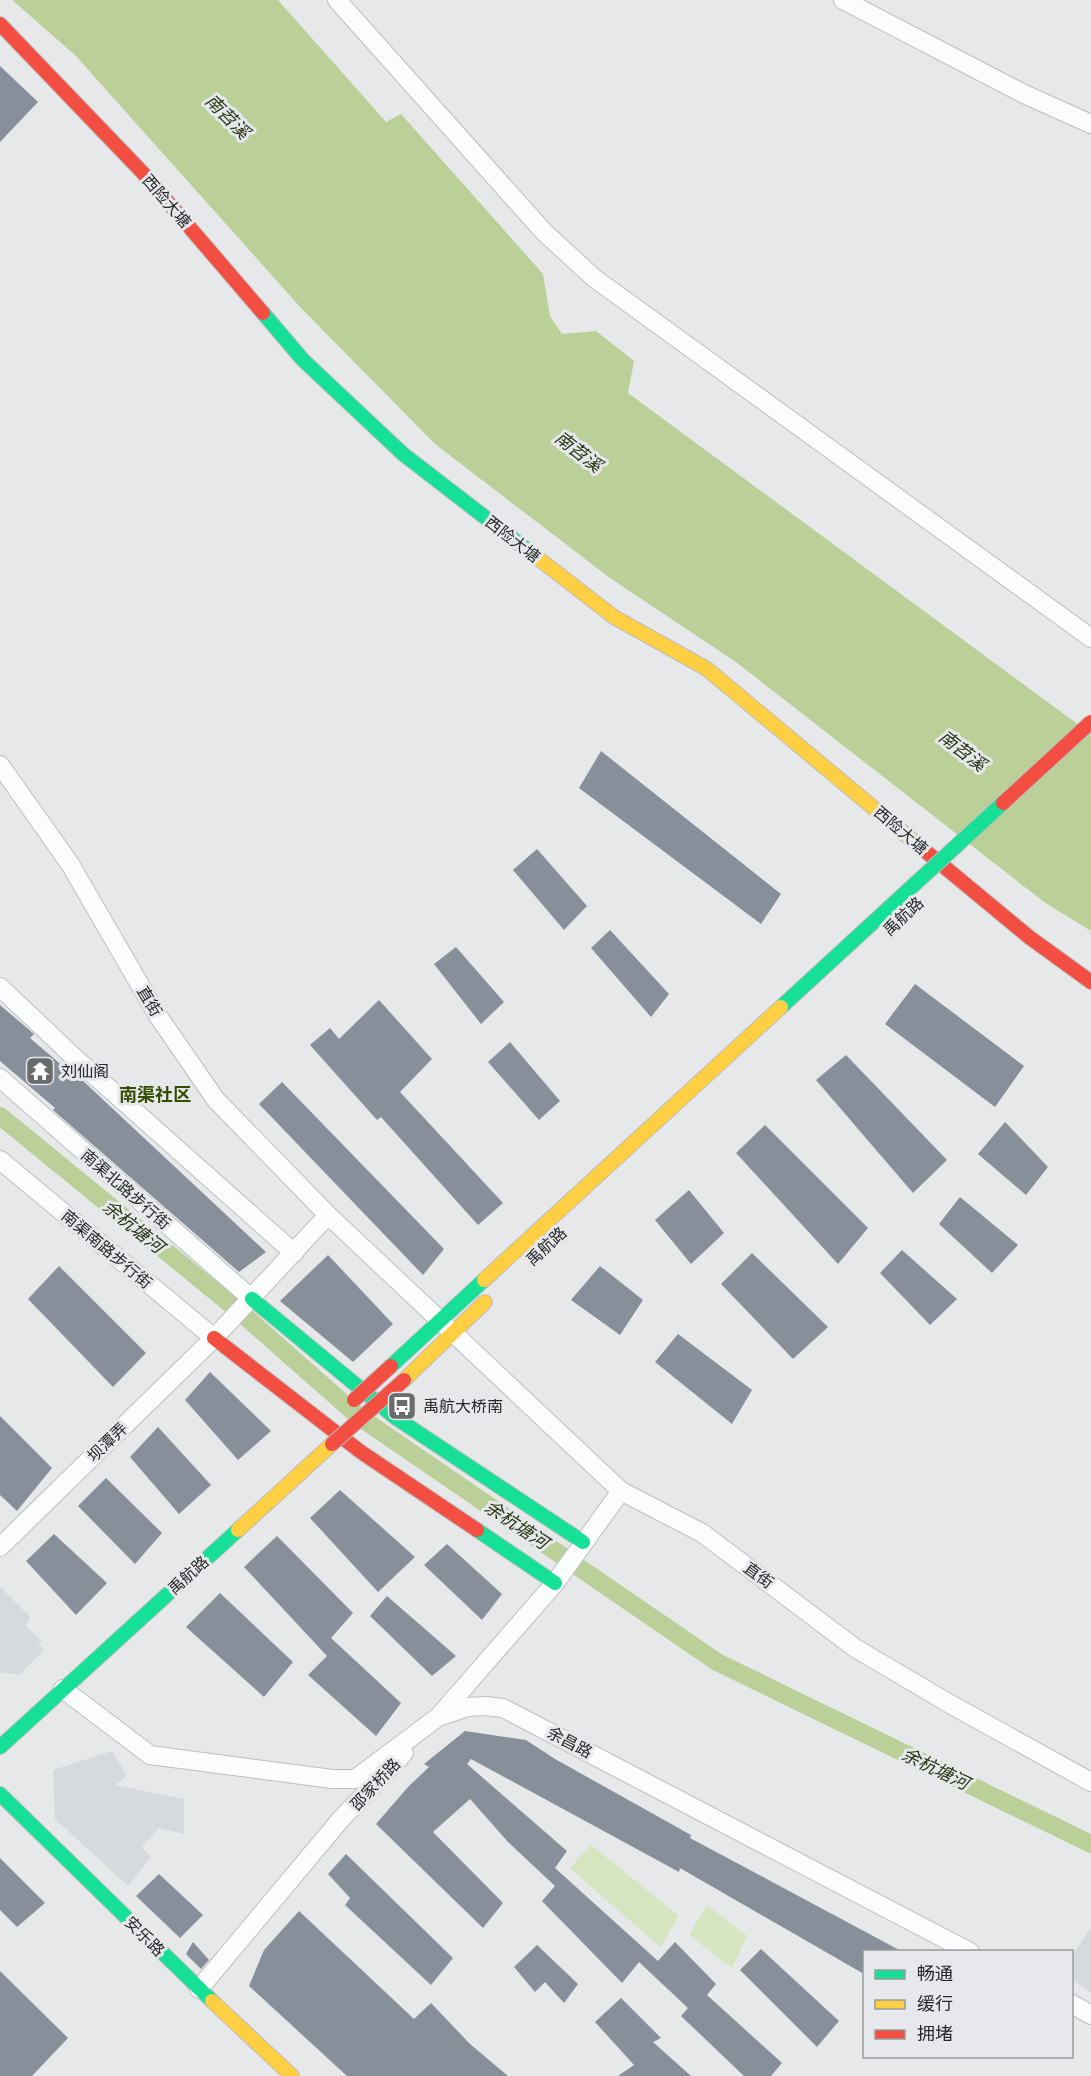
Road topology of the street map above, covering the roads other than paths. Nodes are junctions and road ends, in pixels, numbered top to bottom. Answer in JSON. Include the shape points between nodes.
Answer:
{"nodes":[{"id":1,"x":337,"y":0,"type":"edge"},
{"id":2,"x":843,"y":0,"type":"edge"},
{"id":3,"x":0,"y":24,"type":"edge"},
{"id":4,"x":1091,"y":124,"type":"edge"},
{"id":5,"x":1091,"y":638,"type":"edge"},
{"id":6,"x":1091,"y":722,"type":"edge"},
{"id":7,"x":0,"y":765,"type":"edge"},
{"id":8,"x":960,"y":864,"type":"dead end"},
{"id":9,"x":942,"y":880,"type":"dead end"},
{"id":10,"x":1091,"y":982,"type":"edge"},
{"id":11,"x":0,"y":987,"type":"edge"},
{"id":12,"x":0,"y":1078,"type":"edge"},
{"id":13,"x":0,"y":1160,"type":"edge"},
{"id":14,"x":328,"y":1215,"type":"junction"},
{"id":15,"x":294,"y":1253,"type":"junction"},
{"id":16,"x":495,"y":1293,"type":"dead end"},
{"id":17,"x":250,"y":1301,"type":"junction"},
{"id":18,"x":439,"y":1321,"type":"junction"},
{"id":19,"x":453,"y":1334,"type":"junction"},
{"id":20,"x":214,"y":1338,"type":"junction"},
{"id":21,"x":316,"y":1435,"type":"dead end"},
{"id":22,"x":621,"y":1491,"type":"junction"},
{"id":23,"x":583,"y":1542,"type":"junction"},
{"id":24,"x":0,"y":1546,"type":"edge"},
{"id":25,"x":555,"y":1583,"type":"junction"},
{"id":26,"x":63,"y":1689,"type":"junction"},
{"id":27,"x":438,"y":1717,"type":"junction"},
{"id":28,"x":0,"y":1747,"type":"edge"},
{"id":29,"x":1091,"y":1782,"type":"edge"},
{"id":30,"x":0,"y":1794,"type":"edge"},
{"id":31,"x":966,"y":1950,"type":"edge"},
{"id":32,"x":199,"y":1989,"type":"junction"},
{"id":33,"x":1073,"y":2005,"type":"edge"},
{"id":34,"x":1091,"y":2014,"type":"edge"},
{"id":35,"x":292,"y":2076,"type":"edge"}],
"edges":[{"from":1,"to":5,"type":"street","via":[[544,232],[594,278]]},
{"from":2,"to":4,"type":"street","via":[[1024,94]]},
{"from":3,"to":10,"type":"street","name":"西险大塘","via":[[143,173],[303,360],[403,454],[614,617],[707,669],[1029,937]]},
{"from":6,"to":18,"type":"street","bridge":true},
{"from":7,"to":14,"type":"street","name":"直街","via":[[70,864],[158,1016],[216,1100]]},
{"from":8,"to":9,"type":"street"},
{"from":11,"to":15,"type":"street"},
{"from":12,"to":17,"type":"street","name":"南渠北路步行街"},
{"from":13,"to":20,"type":"street","name":"南渠南路步行街"},
{"from":14,"to":15,"type":"street","name":"坝潭弄"},
{"from":14,"to":18,"type":"street","name":"直街"},
{"from":15,"to":17,"type":"street","name":"坝潭弄"},
{"from":16,"to":19,"type":"street","name":"禹航路"},
{"from":17,"to":20,"type":"street","name":"坝潭弄"},
{"from":17,"to":23,"type":"street","via":[[396,1418]]},
{"from":18,"to":19,"type":"street","name":"直街"},
{"from":18,"to":21,"type":"street","bridge":true},
{"from":19,"to":22,"type":"street","name":"直街"},
{"from":19,"to":26,"type":"street","name":"禹航路","bridge":true},
{"from":20,"to":24,"type":"street","name":"坝潭弄"},
{"from":20,"to":25,"type":"street","via":[[361,1452]]},
{"from":22,"to":23,"type":"street","name":"邵家桥路"},
{"from":22,"to":29,"type":"street","name":"直街","via":[[702,1533],[855,1648]]},
{"from":23,"to":25,"type":"street","name":"邵家桥路"},
{"from":25,"to":27,"type":"street","name":"邵家桥路"},
{"from":26,"to":27,"type":"street","name":"余昌路","via":[[150,1755],[332,1779],[355,1779]]},
{"from":26,"to":28,"type":"street","name":"禹航路"},
{"from":27,"to":31,"type":"street","name":"余昌路","via":[[468,1707],[503,1708]]},
{"from":27,"to":32,"type":"street","name":"邵家桥路","via":[[341,1819]]},
{"from":30,"to":32,"type":"street","name":"安乐路"},
{"from":32,"to":35,"type":"street","name":"安乐路"},
{"from":33,"to":34,"type":"street"}]}
